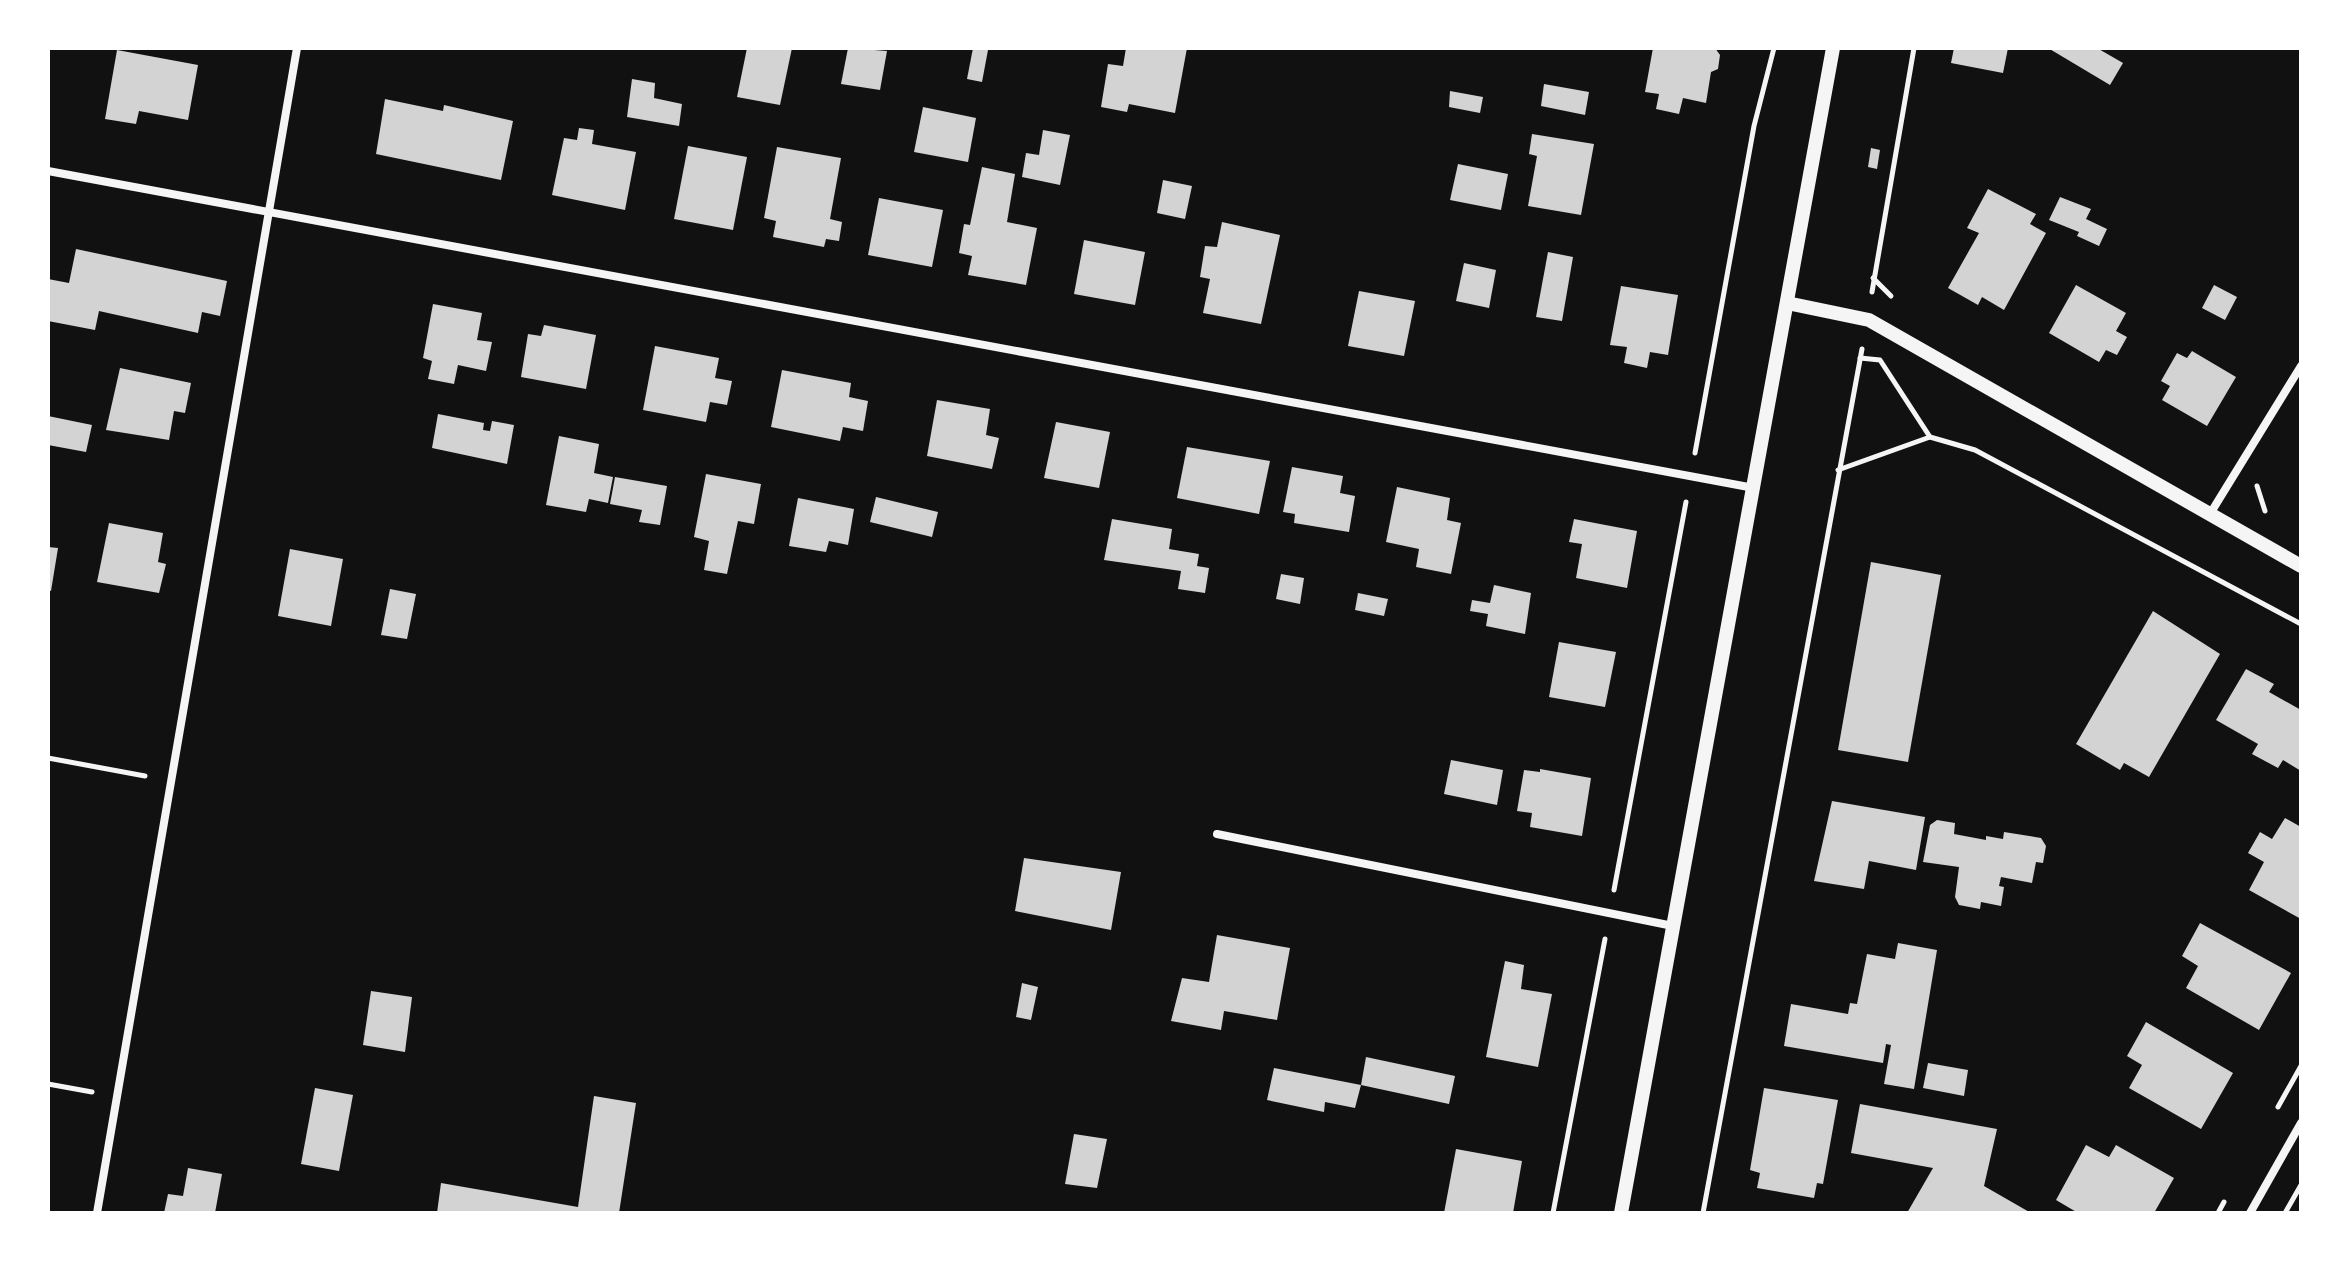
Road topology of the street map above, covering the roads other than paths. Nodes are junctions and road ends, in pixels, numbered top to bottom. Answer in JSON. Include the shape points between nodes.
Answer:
{"nodes":[{"id":1,"x":297,"y":48,"type":"edge"},
{"id":2,"x":1833,"y":48,"type":"edge"},
{"id":3,"x":48,"y":171,"type":"edge"},
{"id":4,"x":267,"y":214,"type":"junction"},
{"id":5,"x":1787,"y":303,"type":"junction"},
{"id":6,"x":2301,"y":366,"type":"edge"},
{"id":7,"x":1754,"y":488,"type":"junction"},
{"id":8,"x":2210,"y":514,"type":"junction"},
{"id":9,"x":2301,"y":566,"type":"edge"},
{"id":10,"x":1217,"y":834,"type":"dead end"},
{"id":11,"x":1673,"y":926,"type":"junction"},
{"id":12,"x":2301,"y":1123,"type":"edge"},
{"id":13,"x":97,"y":1213,"type":"edge"},
{"id":14,"x":1621,"y":1213,"type":"edge"},
{"id":15,"x":2250,"y":1213,"type":"edge"}],
"edges":[{"from":1,"to":4,"type":"street"},
{"from":2,"to":5,"type":"street"},
{"from":3,"to":4,"type":"street"},
{"from":4,"to":7,"type":"street"},
{"from":4,"to":13,"type":"street"},
{"from":5,"to":7,"type":"street"},
{"from":5,"to":8,"type":"street","via":[[1869,320]]},
{"from":6,"to":8,"type":"street"},
{"from":7,"to":11,"type":"street"},
{"from":8,"to":9,"type":"street"},
{"from":10,"to":11,"type":"street"},
{"from":11,"to":14,"type":"street"},
{"from":12,"to":15,"type":"street"}]}
